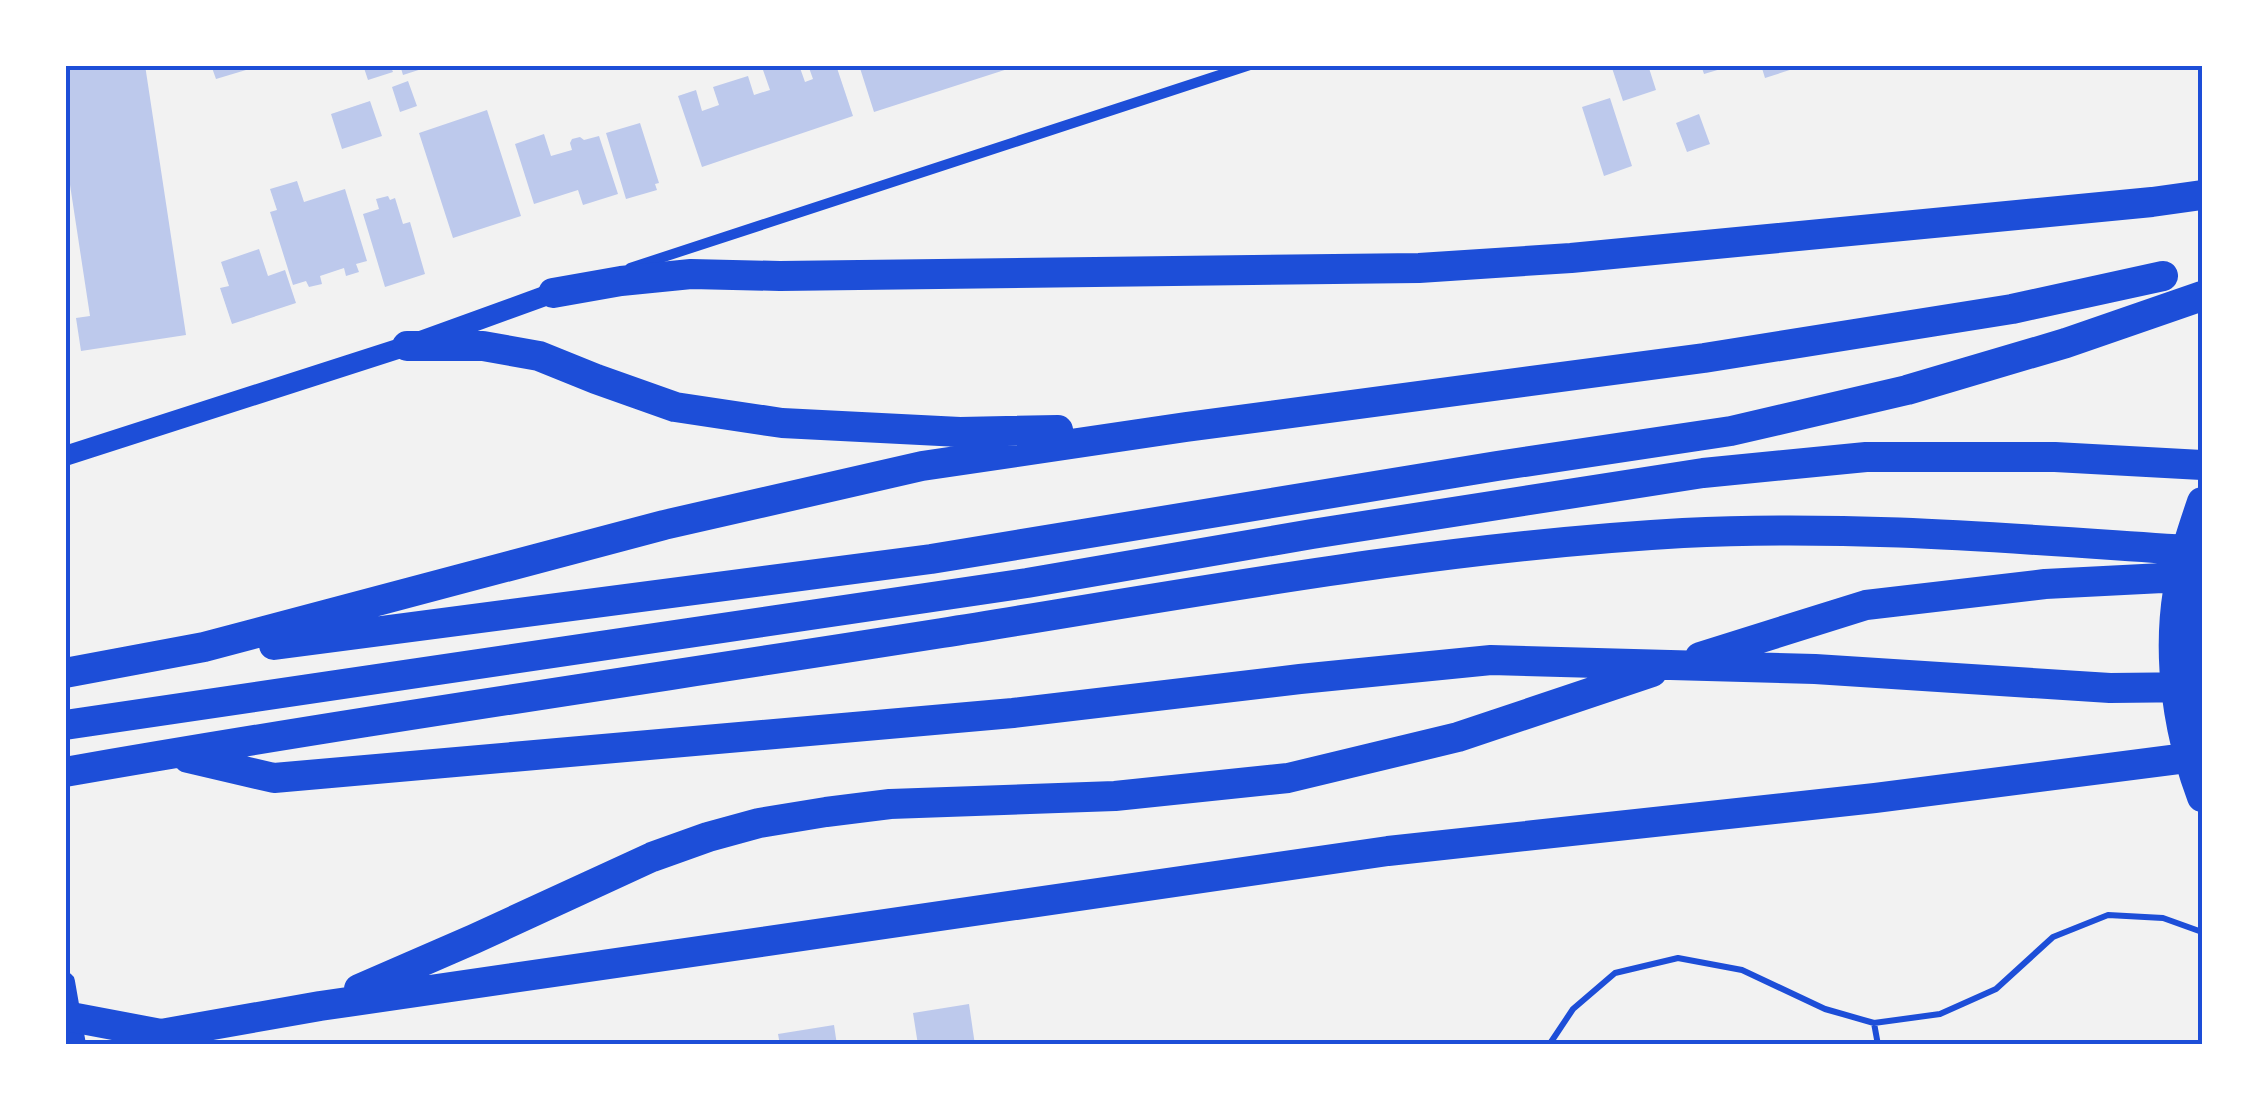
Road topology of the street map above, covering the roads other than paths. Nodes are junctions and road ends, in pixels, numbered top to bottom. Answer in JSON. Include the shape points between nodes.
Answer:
{"nodes":[{"id":1,"x":1250,"y":65,"type":"edge"},
{"id":2,"x":2202,"y":195,"type":"edge"},
{"id":3,"x":2163,"y":276,"type":"dead end"},
{"id":4,"x":553,"y":293,"type":"junction"},
{"id":5,"x":2202,"y":296,"type":"edge"},
{"id":6,"x":407,"y":346,"type":"junction"},
{"id":7,"x":1186,"y":427,"type":"junction"},
{"id":8,"x":65,"y":456,"type":"edge"},
{"id":9,"x":2202,"y":465,"type":"edge"},
{"id":10,"x":2202,"y":502,"type":"edge"},
{"id":11,"x":2202,"y":551,"type":"edge"},
{"id":12,"x":2202,"y":577,"type":"edge"},
{"id":13,"x":122,"y":664,"type":"junction"},
{"id":14,"x":65,"y":673,"type":"edge"},
{"id":15,"x":2202,"y":687,"type":"edge"},
{"id":16,"x":2202,"y":716,"type":"edge"},
{"id":17,"x":65,"y":725,"type":"edge"},
{"id":18,"x":170,"y":753,"type":"junction"},
{"id":19,"x":2202,"y":756,"type":"edge"},
{"id":20,"x":65,"y":772,"type":"edge"},
{"id":21,"x":2202,"y":797,"type":"edge"},
{"id":22,"x":65,"y":982,"type":"edge"},
{"id":23,"x":320,"y":1006,"type":"junction"},
{"id":24,"x":71,"y":1026,"type":"edge"}],
"edges":[{"from":1,"to":4,"type":"street"},
{"from":2,"to":4,"type":"highway","via":[[1418,268],[692,274]]},
{"from":3,"to":7,"type":"highway","via":[[2012,309],[1723,355]]},
{"from":4,"to":6,"type":"main road"},
{"from":5,"to":13,"type":"highway","via":[[1907,390],[1732,431],[931,560]]},
{"from":6,"to":7,"type":"highway","via":[[483,346],[539,356],[675,407],[782,423],[960,432]]},
{"from":6,"to":8,"type":"main road"},
{"from":7,"to":13,"type":"highway","via":[[922,466]]},
{"from":9,"to":17,"type":"highway","via":[[1866,457],[1703,474],[1028,584]]},
{"from":10,"to":21,"type":"highway","via":[[2174,632],[2178,706]]},
{"from":11,"to":18,"type":"highway","via":[[1819,530],[1597,539],[1285,577]]},
{"from":12,"to":16,"type":"highway","via":[[2196,626]]},
{"from":12,"to":23,"type":"highway","via":[[2045,584],[1866,605],[1458,738],[1288,778],[1115,796],[890,804],[759,823],[652,857]]},
{"from":13,"to":14,"type":"highway"},
{"from":15,"to":18,"type":"highway","via":[[1491,660],[1012,713],[274,778]]},
{"from":18,"to":20,"type":"highway"},
{"from":19,"to":23,"type":"highway","via":[[1388,851]]},
{"from":22,"to":24,"type":"main road"},
{"from":23,"to":24,"type":"highway","via":[[161,1034]]}]}
